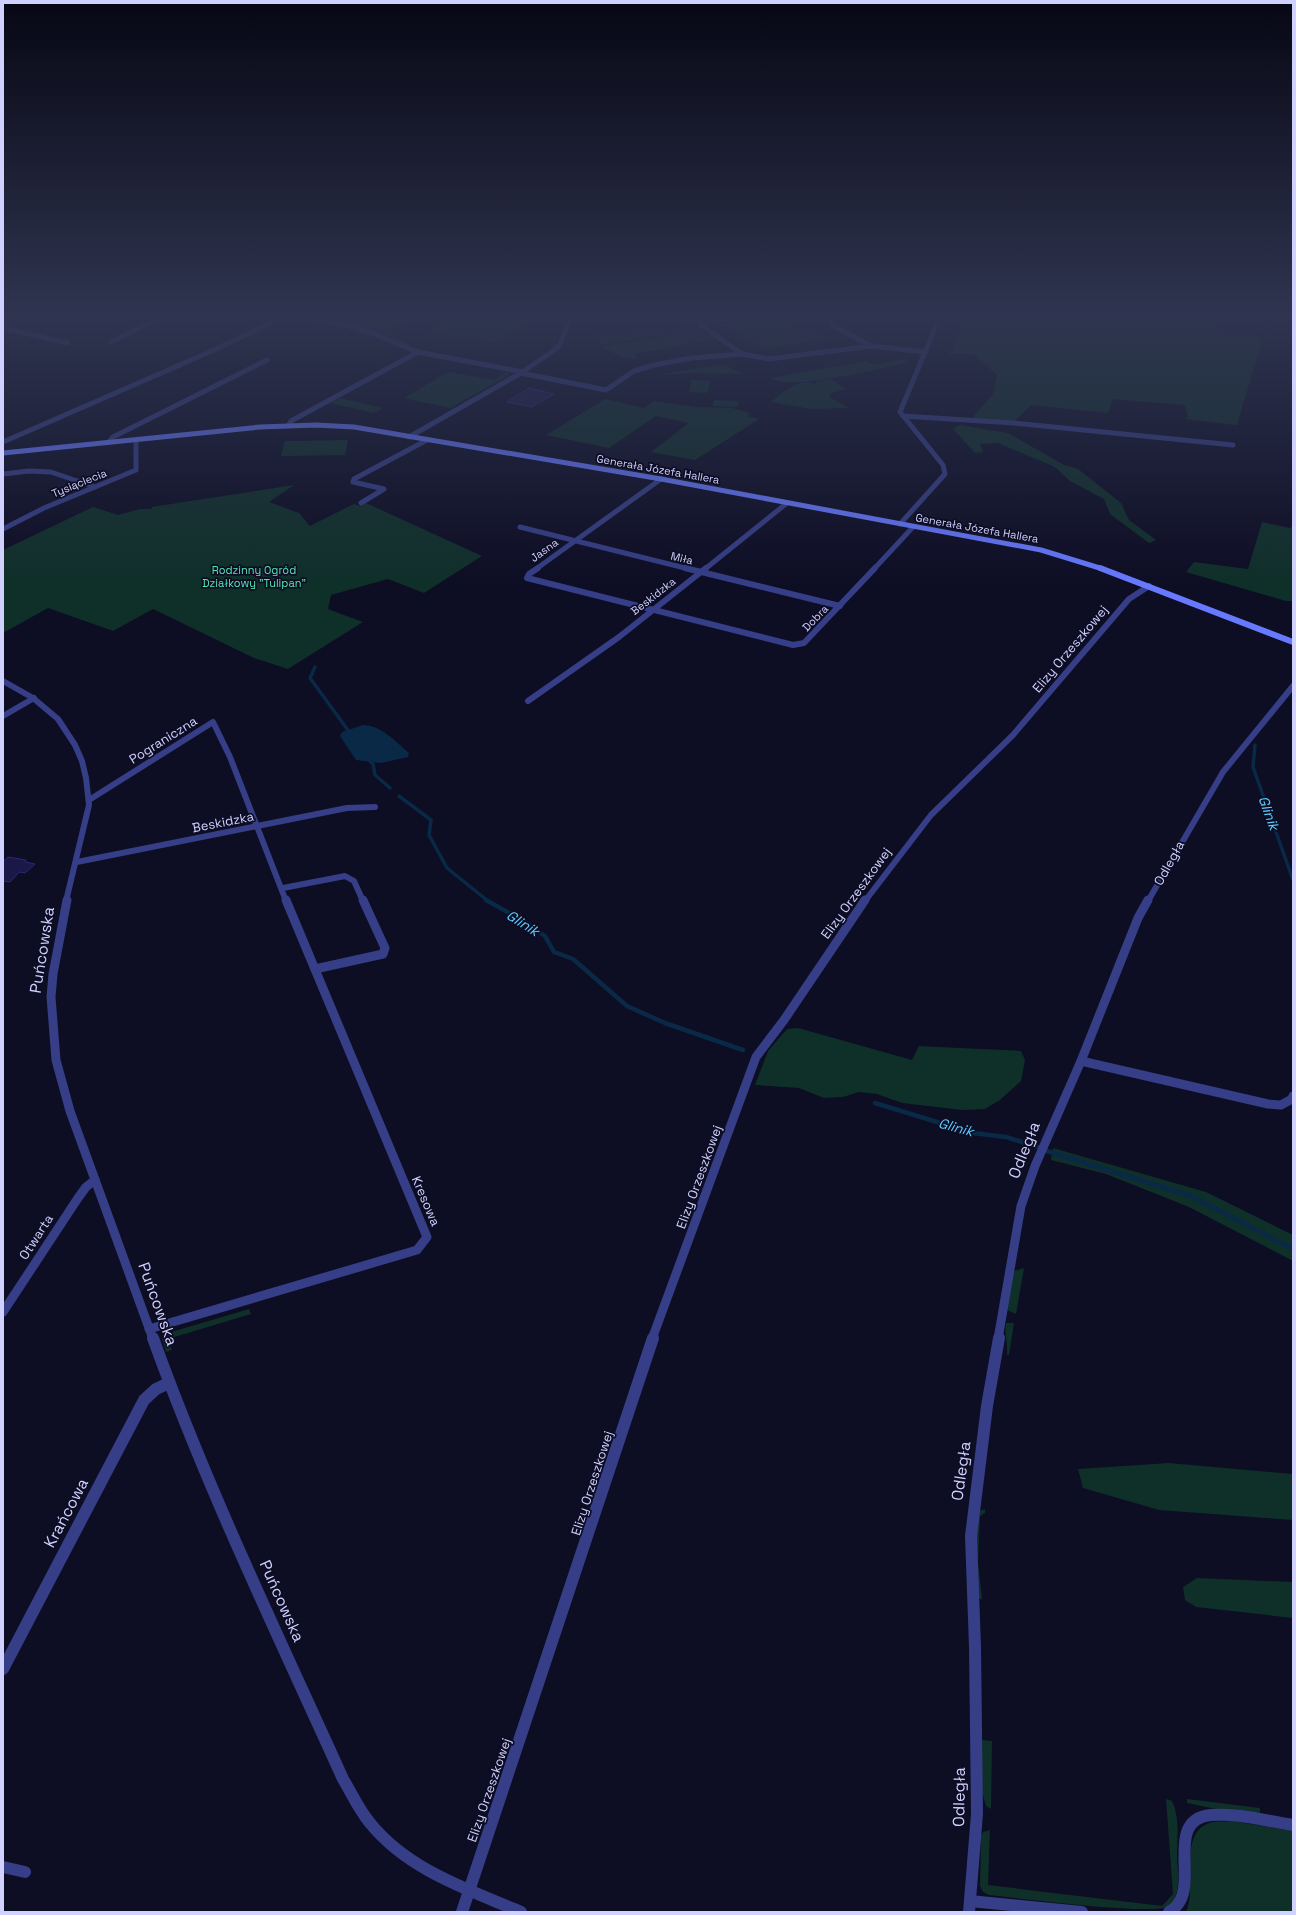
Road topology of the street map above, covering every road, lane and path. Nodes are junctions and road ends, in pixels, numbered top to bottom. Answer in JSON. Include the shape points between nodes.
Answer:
{"nodes":[{"id":1,"x":87,"y":405,"type":"edge"},
{"id":2,"x":176,"y":405,"type":"edge"},
{"id":3,"x":321,"y":405,"type":"edge"},
{"id":4,"x":464,"y":405,"type":"edge"},
{"id":5,"x":903,"y":405,"type":"edge"},
{"id":6,"x":903,"y":416,"type":"junction"},
{"id":7,"x":288,"y":426,"type":"junction"},
{"id":8,"x":409,"y":437,"type":"junction"},
{"id":9,"x":136,"y":440,"type":"junction"},
{"id":10,"x":427,"y":440,"type":"junction"},
{"id":11,"x":3,"y":442,"type":"edge"},
{"id":12,"x":109,"y":442,"type":"junction"},
{"id":13,"x":1233,"y":445,"type":"dead end"},
{"id":14,"x":3,"y":453,"type":"edge"},
{"id":15,"x":3,"y":474,"type":"edge"},
{"id":16,"x":661,"y":479,"type":"junction"},
{"id":17,"x":95,"y":487,"type":"junction"},
{"id":18,"x":361,"y":503,"type":"dead end"},
{"id":19,"x":787,"y":503,"type":"junction"},
{"id":20,"x":900,"y":524,"type":"junction"},
{"id":21,"x":520,"y":527,"type":"dead end"},
{"id":22,"x":913,"y":527,"type":"junction"},
{"id":23,"x":3,"y":529,"type":"edge"},
{"id":24,"x":574,"y":541,"type":"junction"},
{"id":25,"x":701,"y":573,"type":"junction"},
{"id":26,"x":1149,"y":586,"type":"junction"},
{"id":27,"x":840,"y":606,"type":"junction"},
{"id":28,"x":653,"y":610,"type":"junction"},
{"id":29,"x":1293,"y":642,"type":"edge"},
{"id":30,"x":3,"y":681,"type":"edge"},
{"id":31,"x":1293,"y":686,"type":"edge"},
{"id":32,"x":34,"y":698,"type":"junction"},
{"id":33,"x":528,"y":701,"type":"dead end"},
{"id":34,"x":3,"y":716,"type":"edge"},
{"id":35,"x":89,"y":800,"type":"junction"},
{"id":36,"x":375,"y":807,"type":"dead end"},
{"id":37,"x":258,"y":827,"type":"junction"},
{"id":38,"x":77,"y":862,"type":"junction"},
{"id":39,"x":283,"y":888,"type":"junction"},
{"id":40,"x":315,"y":969,"type":"junction"},
{"id":41,"x":1081,"y":1061,"type":"junction"},
{"id":42,"x":1293,"y":1096,"type":"edge"},
{"id":43,"x":95,"y":1180,"type":"junction"},
{"id":44,"x":3,"y":1312,"type":"edge"},
{"id":45,"x":149,"y":1329,"type":"junction"},
{"id":46,"x":168,"y":1383,"type":"junction"},
{"id":47,"x":3,"y":1669,"type":"edge"},
{"id":48,"x":1293,"y":1824,"type":"edge"},
{"id":49,"x":3,"y":1867,"type":"edge"},
{"id":50,"x":25,"y":1872,"type":"dead end"},
{"id":51,"x":469,"y":1890,"type":"junction"},
{"id":52,"x":970,"y":1906,"type":"edge"},
{"id":53,"x":462,"y":1912,"type":"edge"},
{"id":54,"x":521,"y":1912,"type":"edge"},
{"id":55,"x":1082,"y":1912,"type":"edge"},
{"id":56,"x":1169,"y":1912,"type":"edge"}],
"edges":[{"from":1,"to":11,"type":"street"},
{"from":2,"to":12,"type":"street","via":[[113,437]]},
{"from":3,"to":7,"type":"street","via":[[292,421]]},
{"from":4,"to":8,"type":"street"},
{"from":5,"to":6,"type":"street","via":[[900,412]]},
{"from":6,"to":13,"type":"street","via":[[1014,423]]},
{"from":6,"to":20,"type":"street","via":[[943,465],[945,471],[943,477]]},
{"from":7,"to":8,"type":"street","name":"Generała Józefa Hallera","via":[[342,426]]},
{"from":7,"to":9,"type":"street","name":"Generała Józefa Hallera"},
{"from":8,"to":10,"type":"street","name":"Generała Józefa Hallera"},
{"from":9,"to":12,"type":"street","name":"Generała Józefa Hallera"},
{"from":9,"to":17,"type":"street","name":"Tysiąclecia","via":[[136,470]]},
{"from":10,"to":16,"type":"street","name":"Generała Józefa Hallera"},
{"from":10,"to":18,"type":"street","via":[[354,479],[353,482],[384,489]]},
{"from":12,"to":14,"type":"street","name":"Generała Józefa Hallera"},
{"from":15,"to":17,"type":"street","via":[[51,472]]},
{"from":16,"to":19,"type":"street","name":"Generała Józefa Hallera"},
{"from":16,"to":24,"type":"street","name":"Jasna"},
{"from":17,"to":23,"type":"street","name":"Tysiąclecia","via":[[44,508]]},
{"from":19,"to":20,"type":"street","name":"Generała Józefa Hallera"},
{"from":19,"to":25,"type":"street","name":"Beskidzka"},
{"from":20,"to":22,"type":"street","name":"Generała Józefa Hallera"},
{"from":21,"to":24,"type":"street","name":"Miła"},
{"from":22,"to":26,"type":"street","name":"Generała Józefa Hallera","via":[[1070,557]]},
{"from":22,"to":27,"type":"street","name":"Dobra"},
{"from":24,"to":25,"type":"street","name":"Miła"},
{"from":24,"to":28,"type":"street","name":"Jasna","via":[[527,578]]},
{"from":25,"to":27,"type":"street","name":"Miła"},
{"from":25,"to":28,"type":"street","name":"Beskidzka"},
{"from":26,"to":29,"type":"street","name":"Generała Józefa Hallera"},
{"from":26,"to":51,"type":"street","name":"Elizy Orzeszkowej","via":[[1129,599],[1013,735],[931,815],[858,911],[756,1057],[647,1353]]},
{"from":27,"to":28,"type":"street","name":"Dobra","via":[[804,643],[793,645]]},
{"from":28,"to":33,"type":"street","name":"Beskidzka"},
{"from":30,"to":32,"type":"street","name":"Puńcowska"},
{"from":31,"to":41,"type":"street","name":"Odległa","via":[[1223,772],[1161,876],[1138,918]]},
{"from":32,"to":34,"type":"street"},
{"from":32,"to":35,"type":"street","name":"Puńcowska","via":[[54,715],[72,736],[83,764]]},
{"from":35,"to":37,"type":"street","name":"Pograniczna","via":[[213,722]]},
{"from":35,"to":38,"type":"street","name":"Puńcowska"},
{"from":36,"to":37,"type":"street","name":"Beskidzka","via":[[347,808]]},
{"from":37,"to":38,"type":"street","name":"Beskidzka"},
{"from":37,"to":39,"type":"street","name":"Kresowa"},
{"from":38,"to":43,"type":"street","name":"Puńcowska","via":[[63,915],[53,974],[52,1026],[56,1060],[70,1111]]},
{"from":39,"to":40,"type":"street","name":"Kresowa"},
{"from":39,"to":40,"type":"street","via":[[345,876],[354,881],[385,948],[382,954]]},
{"from":40,"to":45,"type":"street","name":"Kresowa","via":[[427,1237],[417,1250]]},
{"from":41,"to":42,"type":"street","via":[[1268,1104],[1281,1105]]},
{"from":41,"to":52,"type":"street","name":"Odległa","via":[[1044,1142],[1021,1206],[985,1421],[971,1536],[977,1814]]},
{"from":43,"to":44,"type":"street","name":"Otwarta","via":[[78,1198]]},
{"from":43,"to":45,"type":"street","name":"Puńcowska"},
{"from":45,"to":46,"type":"street","name":"Puńcowska"},
{"from":46,"to":47,"type":"street","name":"Krańcowa","via":[[156,1389],[144,1400]]},
{"from":46,"to":51,"type":"street","name":"Puńcowska","via":[[343,1779],[360,1810],[388,1843],[408,1859],[438,1877]]},
{"from":48,"to":56,"type":"street","via":[[1222,1816],[1201,1817],[1194,1822],[1186,1835],[1183,1894],[1174,1910]]},
{"from":49,"to":50,"type":"street"},
{"from":51,"to":53,"type":"street"},
{"from":51,"to":54,"type":"street","name":"Puńcowska"},
{"from":52,"to":55,"type":"street","name":"Odległa"}]}
